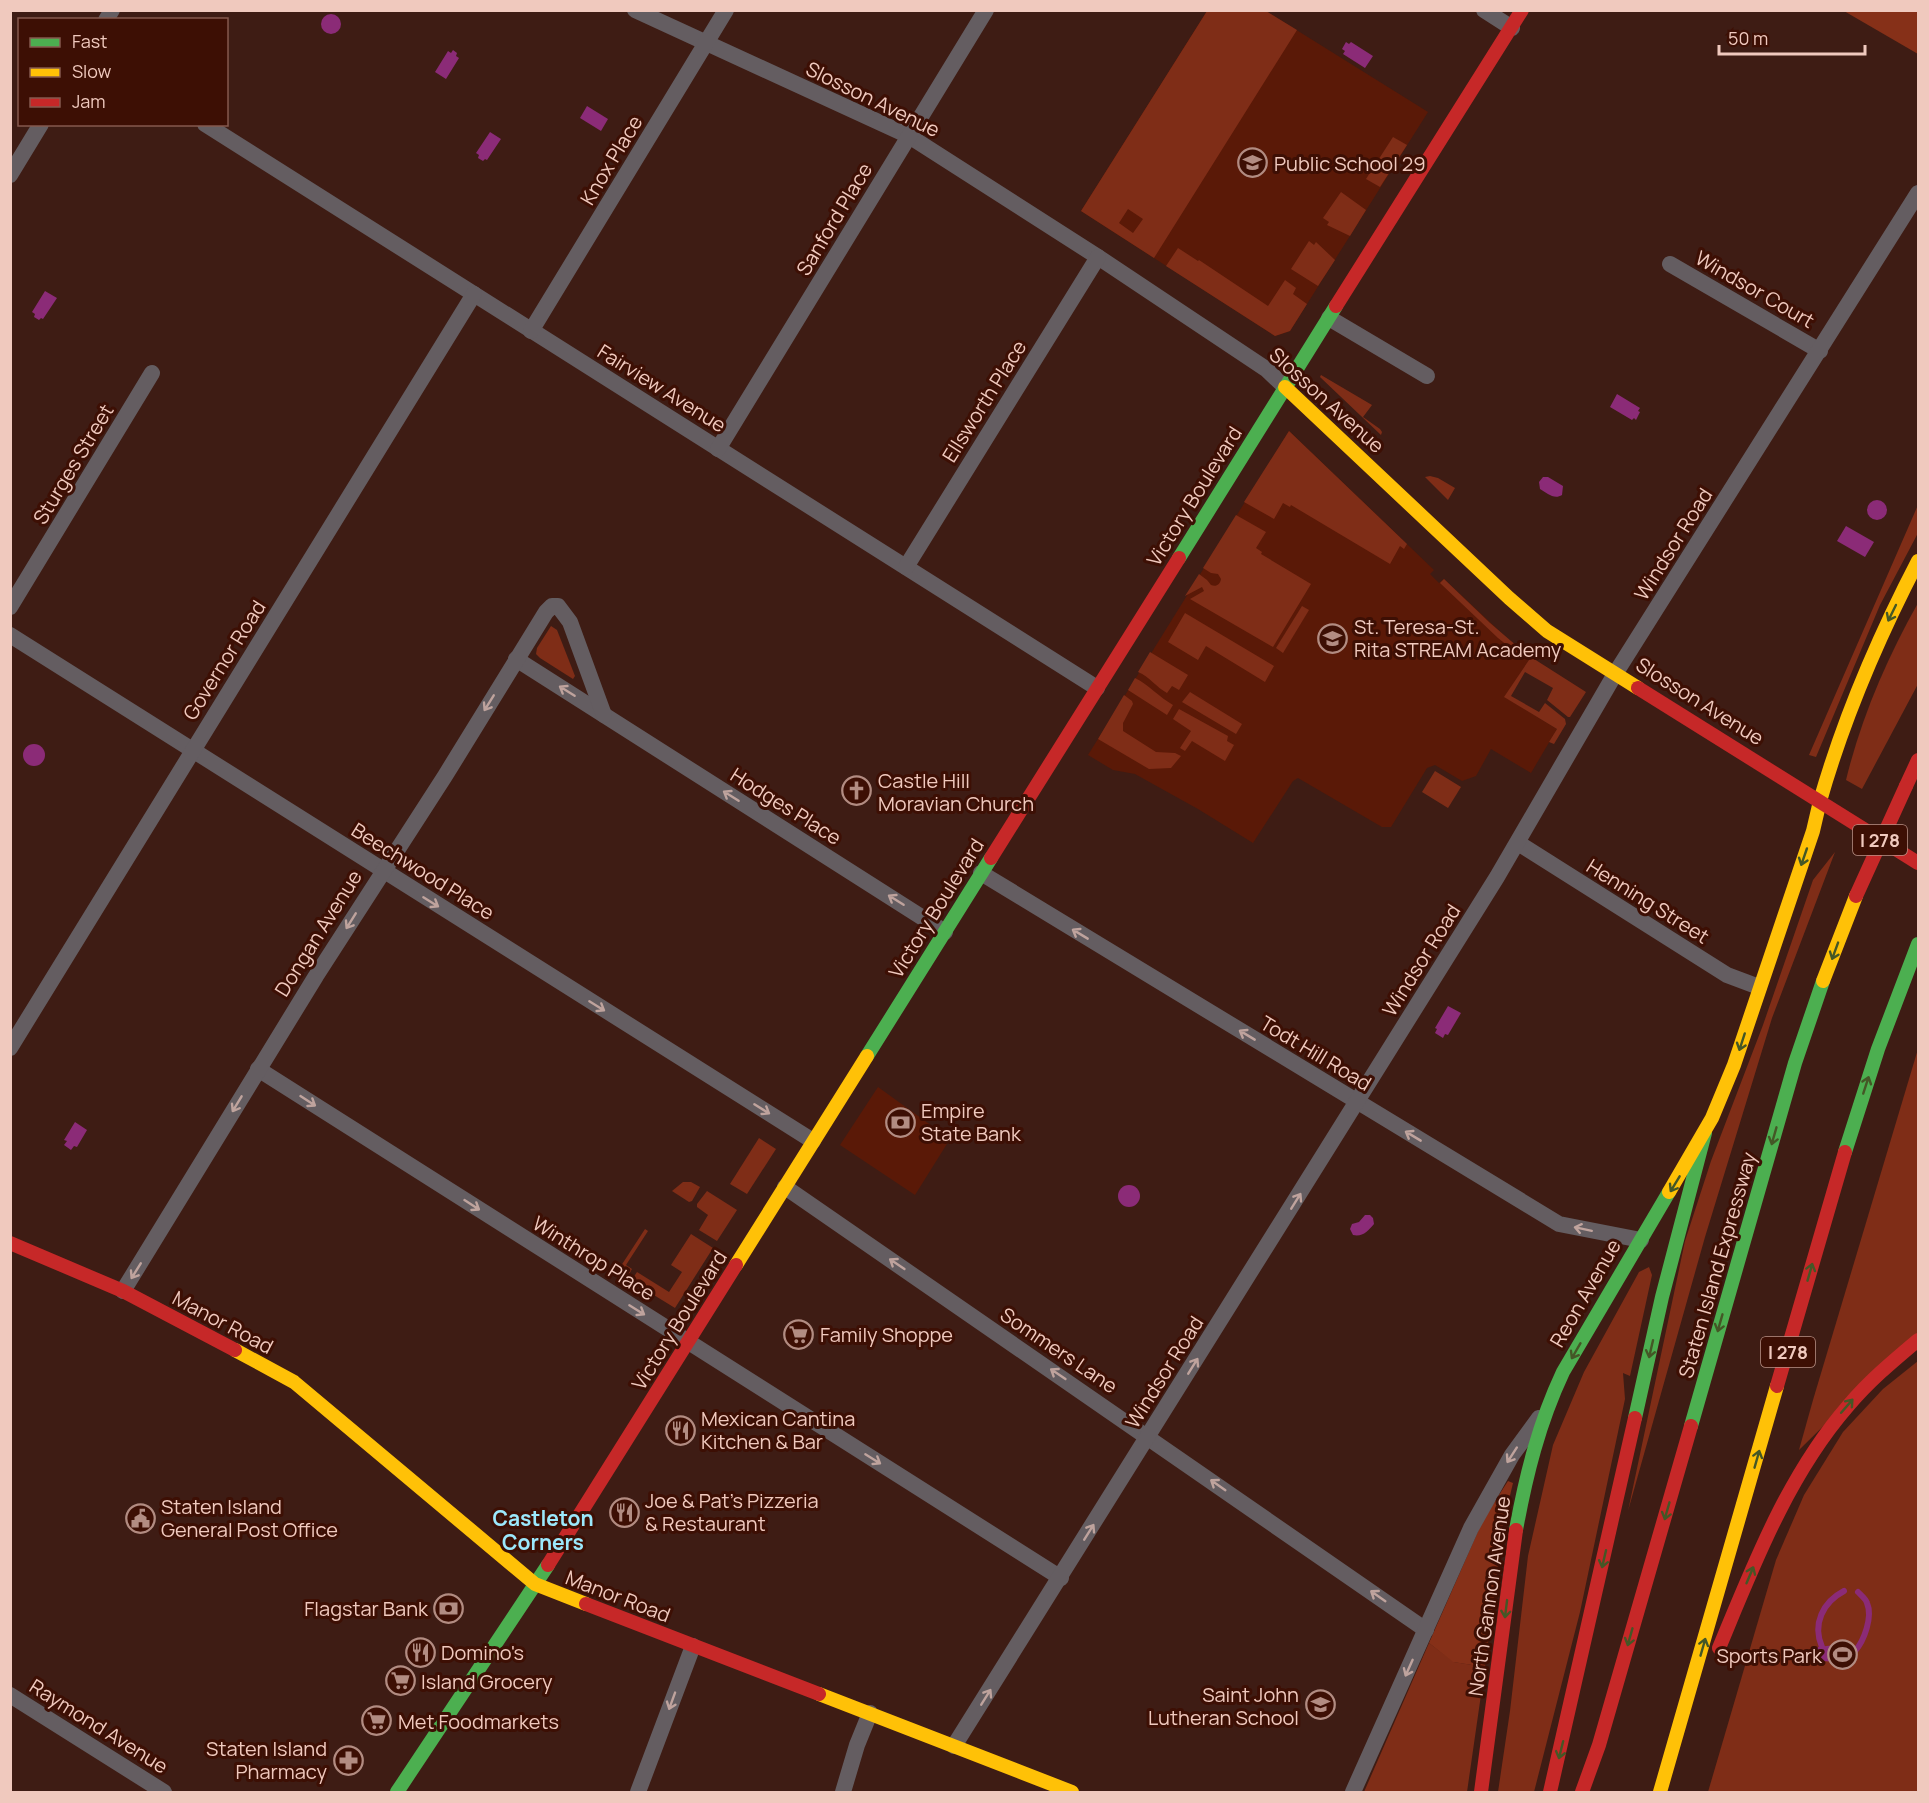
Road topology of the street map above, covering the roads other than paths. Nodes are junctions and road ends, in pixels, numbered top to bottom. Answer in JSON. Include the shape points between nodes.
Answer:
{"nodes":[{"id":1,"x":635,"y":10,"type":"edge"},
{"id":2,"x":726,"y":10,"type":"edge"},
{"id":3,"x":986,"y":10,"type":"edge"},
{"id":4,"x":1484,"y":10,"type":"edge"},
{"id":5,"x":1522,"y":10,"type":"edge"},
{"id":6,"x":1512,"y":28,"type":"junction"},
{"id":7,"x":706,"y":43,"type":"junction"},
{"id":8,"x":40,"y":126,"type":"edge"},
{"id":9,"x":208,"y":126,"type":"edge"},
{"id":10,"x":909,"y":136,"type":"junction"},
{"id":11,"x":10,"y":175,"type":"edge"},
{"id":12,"x":1918,"y":193,"type":"edge"},
{"id":13,"x":1098,"y":257,"type":"junction"},
{"id":14,"x":1670,"y":264,"type":"dead end"},
{"id":15,"x":474,"y":294,"type":"junction"},
{"id":16,"x":1329,"y":318,"type":"junction"},
{"id":17,"x":531,"y":331,"type":"junction"},
{"id":18,"x":1820,"y":351,"type":"junction"},
{"id":19,"x":152,"y":373,"type":"dead end"},
{"id":20,"x":1427,"y":376,"type":"dead end"},
{"id":21,"x":1286,"y":387,"type":"junction"},
{"id":22,"x":718,"y":448,"type":"junction"},
{"id":23,"x":1918,"y":561,"type":"edge"},
{"id":24,"x":906,"y":567,"type":"junction"},
{"id":25,"x":10,"y":607,"type":"edge"},
{"id":26,"x":10,"y":635,"type":"edge"},
{"id":27,"x":516,"y":659,"type":"junction"},
{"id":28,"x":1616,"y":674,"type":"junction"},
{"id":29,"x":1096,"y":688,"type":"junction"},
{"id":30,"x":604,"y":715,"type":"junction"},
{"id":31,"x":194,"y":751,"type":"junction"},
{"id":32,"x":1918,"y":759,"type":"edge"},
{"id":33,"x":1820,"y":801,"type":"junction"},
{"id":34,"x":1518,"y":843,"type":"junction"},
{"id":35,"x":1918,"y":863,"type":"edge"},
{"id":36,"x":382,"y":871,"type":"junction"},
{"id":37,"x":981,"y":873,"type":"junction"},
{"id":38,"x":945,"y":932,"type":"junction"},
{"id":39,"x":1918,"y":944,"type":"edge"},
{"id":40,"x":1759,"y":987,"type":"junction"},
{"id":41,"x":10,"y":1048,"type":"edge"},
{"id":42,"x":258,"y":1069,"type":"junction"},
{"id":43,"x":1357,"y":1102,"type":"junction"},
{"id":44,"x":1705,"y":1133,"type":"junction"},
{"id":45,"x":813,"y":1142,"type":"junction"},
{"id":46,"x":785,"y":1187,"type":"junction"},
{"id":47,"x":1641,"y":1240,"type":"junction"},
{"id":48,"x":10,"y":1244,"type":"edge"},
{"id":49,"x":123,"y":1291,"type":"junction"},
{"id":50,"x":1918,"y":1340,"type":"edge"},
{"id":51,"x":688,"y":1343,"type":"junction"},
{"id":52,"x":1546,"y":1408,"type":"junction"},
{"id":53,"x":1149,"y":1437,"type":"junction"},
{"id":54,"x":1060,"y":1578,"type":"junction"},
{"id":55,"x":535,"y":1584,"type":"junction"},
{"id":56,"x":1426,"y":1630,"type":"junction"},
{"id":57,"x":693,"y":1646,"type":"junction"},
{"id":58,"x":10,"y":1695,"type":"edge"},
{"id":59,"x":870,"y":1713,"type":"junction"},
{"id":60,"x":954,"y":1746,"type":"junction"},
{"id":61,"x":1669,"y":1763,"type":"junction"},
{"id":62,"x":165,"y":1792,"type":"edge"},
{"id":63,"x":397,"y":1792,"type":"edge"},
{"id":64,"x":638,"y":1792,"type":"edge"},
{"id":65,"x":843,"y":1792,"type":"edge"},
{"id":66,"x":1072,"y":1792,"type":"edge"},
{"id":67,"x":1353,"y":1792,"type":"edge"},
{"id":68,"x":1481,"y":1792,"type":"edge"},
{"id":69,"x":1550,"y":1792,"type":"edge"},
{"id":70,"x":1582,"y":1792,"type":"edge"},
{"id":71,"x":1660,"y":1792,"type":"edge"}],
"edges":[{"from":1,"to":7,"type":"street","name":"Slosson Avenue"},
{"from":2,"to":7,"type":"street","name":"Knox Place"},
{"from":3,"to":10,"type":"street","name":"Sanford Place"},
{"from":4,"to":6,"type":"street"},
{"from":5,"to":6,"type":"main road","name":"Victory Boulevard"},
{"from":6,"to":16,"type":"main road","name":"Victory Boulevard"},
{"from":7,"to":10,"type":"street","name":"Slosson Avenue"},
{"from":7,"to":17,"type":"street","name":"Knox Place"},
{"from":8,"to":11,"type":"street"},
{"from":9,"to":15,"type":"street","name":"Fairview Avenue"},
{"from":10,"to":13,"type":"street","name":"Slosson Avenue"},
{"from":10,"to":22,"type":"street","name":"Sanford Place"},
{"from":12,"to":18,"type":"street","name":"Windsor Road"},
{"from":13,"to":21,"type":"street","name":"Slosson Avenue","via":[[1266,369]]},
{"from":13,"to":24,"type":"street","name":"Ellsworth Place"},
{"from":14,"to":18,"type":"street","name":"Windsor Court"},
{"from":15,"to":17,"type":"street","name":"Fairview Avenue"},
{"from":15,"to":31,"type":"street","name":"Governor Road"},
{"from":16,"to":20,"type":"street"},
{"from":16,"to":21,"type":"main road","name":"Victory Boulevard"},
{"from":17,"to":22,"type":"street","name":"Fairview Avenue"},
{"from":18,"to":28,"type":"street","name":"Windsor Road"},
{"from":19,"to":25,"type":"street","name":"Sturges Street"},
{"from":21,"to":28,"type":"main road","name":"Slosson Avenue","via":[[1509,598],[1547,631]]},
{"from":21,"to":29,"type":"main road","name":"Victory Boulevard"},
{"from":22,"to":24,"type":"street","name":"Fairview Avenue"},
{"from":23,"to":33,"type":"main road","name":"Reon Avenue","one_way":true,"via":[[1867,666],[1830,763]]},
{"from":24,"to":29,"type":"street","name":"Fairview Avenue"},
{"from":26,"to":31,"type":"street","name":"Beechwood Place"},
{"from":30,"to":27,"type":"street","name":"Hodges Place","one_way":true},
{"from":27,"to":30,"type":"street","name":"Dongan Avenue","via":[[546,612],[558,606],[570,622]]},
{"from":27,"to":36,"type":"street","name":"Dongan Avenue","one_way":true},
{"from":28,"to":33,"type":"main road","name":"Slosson Avenue"},
{"from":28,"to":34,"type":"street","name":"Windsor Road"},
{"from":29,"to":37,"type":"main road","name":"Victory Boulevard"},
{"from":38,"to":30,"type":"street","name":"Hodges Place","one_way":true},
{"from":31,"to":36,"type":"street","name":"Beechwood Place"},
{"from":31,"to":41,"type":"street","name":"Governor Road"},
{"from":32,"to":70,"type":"main road","name":"Staten Island Expressway","number":"I 278","one_way":true,"bridge":true,"via":[[1856,896],[1795,1063],[1599,1745]]},
{"from":33,"to":35,"type":"main road","name":"Slosson Avenue"},
{"from":33,"to":40,"type":"main road","name":"Reon Avenue","one_way":true},
{"from":34,"to":40,"type":"street","name":"Henning Street","via":[[1727,975]]},
{"from":34,"to":43,"type":"street","name":"Windsor Road"},
{"from":36,"to":42,"type":"street","name":"Dongan Avenue","one_way":true},
{"from":36,"to":45,"type":"street","name":"Beechwood Place","one_way":true},
{"from":37,"to":38,"type":"main road","name":"Victory Boulevard"},
{"from":43,"to":37,"type":"street","name":"Todt Hill Road","one_way":true},
{"from":38,"to":45,"type":"main road","name":"Victory Boulevard"},
{"from":61,"to":39,"type":"main road","number":"I 278","one_way":true,"via":[[1845,1151]]},
{"from":40,"to":44,"type":"main road","name":"Reon Avenue","one_way":true,"via":[[1734,1065]]},
{"from":42,"to":49,"type":"street","name":"Dongan Avenue","one_way":true},
{"from":42,"to":51,"type":"street","name":"Winthrop Place","one_way":true},
{"from":47,"to":43,"type":"street","name":"Todt Hill Road","one_way":true,"via":[[1559,1224]]},
{"from":53,"to":43,"type":"street","name":"Windsor Road","one_way":true},
{"from":44,"to":47,"type":"main road","name":"Reon Avenue","one_way":true},
{"from":44,"to":69,"type":"main road","one_way":true,"via":[[1673,1251]]},
{"from":45,"to":46,"type":"main road","name":"Victory Boulevard"},
{"from":46,"to":51,"type":"main road","name":"Victory Boulevard"},
{"from":53,"to":46,"type":"street","name":"Sommers Lane","one_way":true},
{"from":47,"to":52,"type":"main road","name":"Reon Avenue","one_way":true},
{"from":48,"to":49,"type":"main road","name":"Manor Road"},
{"from":49,"to":55,"type":"main road","name":"Manor Road","via":[[294,1382]]},
{"from":61,"to":50,"type":"main road","one_way":true,"via":[[1776,1515],[1799,1472],[1857,1394]]},
{"from":51,"to":54,"type":"street","name":"Winthrop Place","one_way":true},
{"from":51,"to":55,"type":"main road","name":"Victory Boulevard"},
{"from":52,"to":56,"type":"street","name":"Reon Avenue","one_way":true,"via":[[1512,1455],[1471,1528]]},
{"from":52,"to":68,"type":"main road","name":"North Gannon Avenue","one_way":true,"via":[[1522,1496]]},
{"from":54,"to":53,"type":"street","name":"Windsor Road","one_way":true},
{"from":56,"to":53,"type":"street","name":"Sommers Lane","one_way":true},
{"from":60,"to":54,"type":"street","name":"Windsor Road","one_way":true},
{"from":55,"to":57,"type":"main road","name":"Manor Road"},
{"from":55,"to":63,"type":"main road","name":"Victory Boulevard"},
{"from":56,"to":67,"type":"street","name":"Reon Avenue","one_way":true},
{"from":57,"to":59,"type":"main road","name":"Manor Road"},
{"from":57,"to":64,"type":"street","one_way":true},
{"from":58,"to":62,"type":"street","name":"Raymond Avenue"},
{"from":59,"to":60,"type":"main road","name":"Manor Road"},
{"from":59,"to":65,"type":"street"},
{"from":60,"to":66,"type":"main road","name":"Manor Road"},
{"from":61,"to":71,"type":"main road","number":"I 278"}]}
